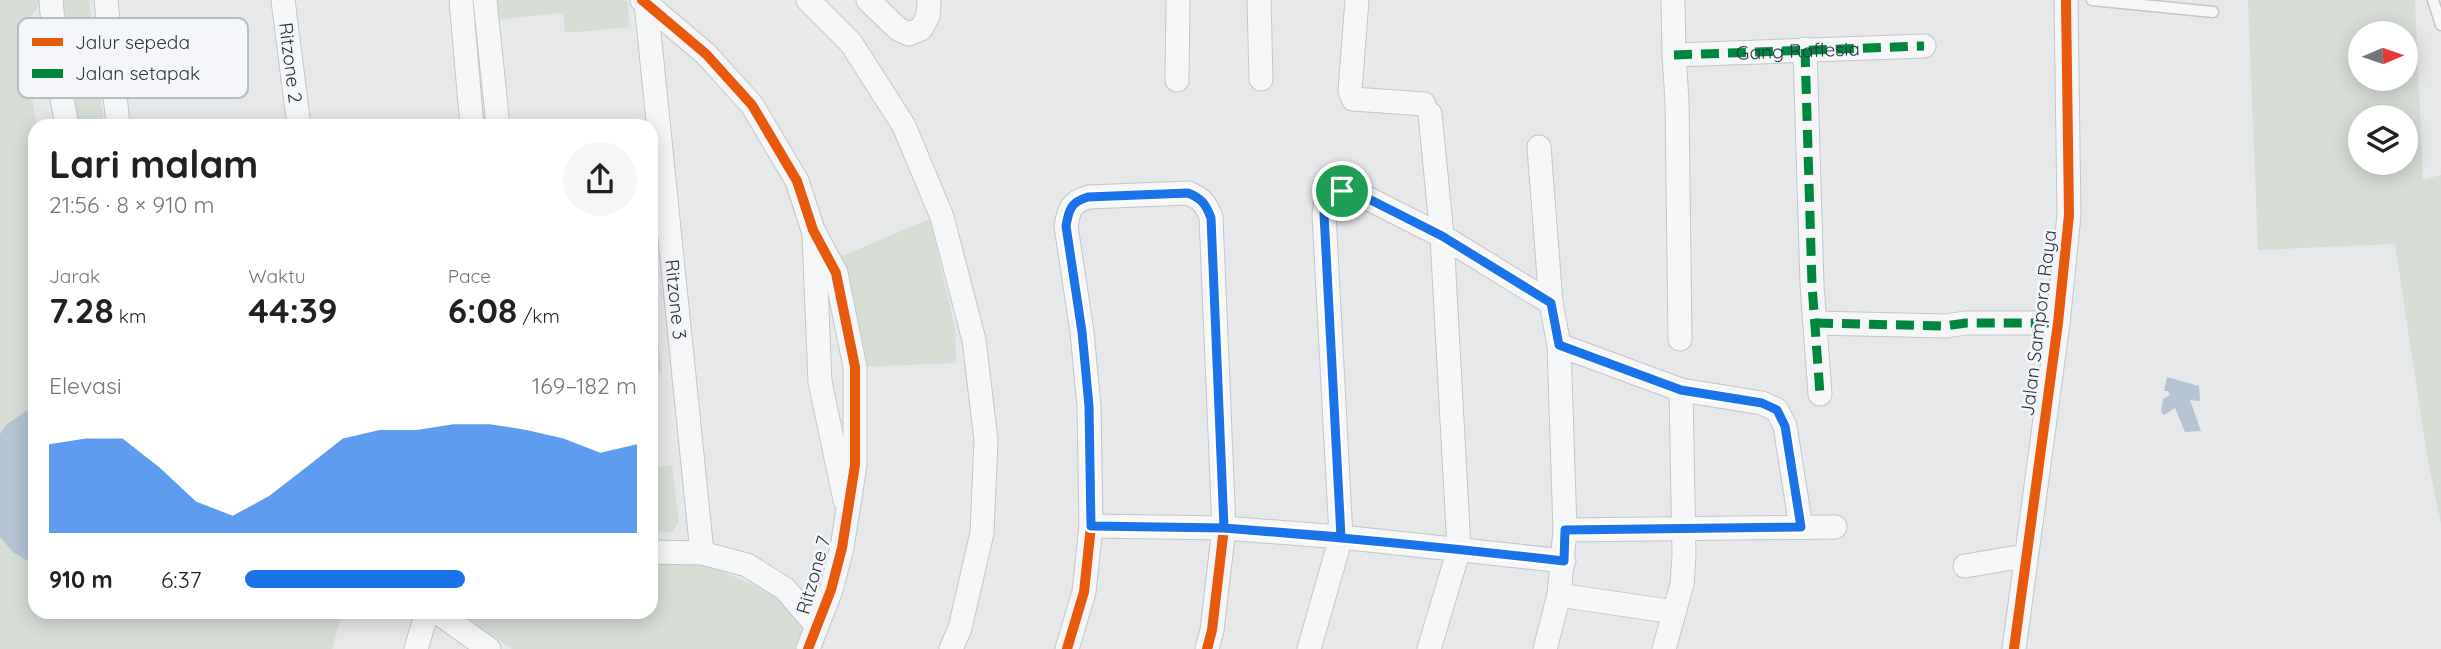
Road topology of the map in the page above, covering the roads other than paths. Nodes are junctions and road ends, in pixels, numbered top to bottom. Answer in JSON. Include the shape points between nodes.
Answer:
{"nodes":[{"id":1,"x":51,"y":0,"type":"edge"},
{"id":2,"x":106,"y":0,"type":"edge"},
{"id":3,"x":283,"y":0,"type":"edge"},
{"id":4,"x":461,"y":0,"type":"edge"},
{"id":5,"x":485,"y":0,"type":"edge"},
{"id":6,"x":808,"y":0,"type":"edge"},
{"id":7,"x":867,"y":0,"type":"edge"},
{"id":8,"x":929,"y":0,"type":"edge"},
{"id":9,"x":1178,"y":0,"type":"edge"},
{"id":10,"x":1259,"y":0,"type":"edge"},
{"id":11,"x":1357,"y":0,"type":"edge"},
{"id":12,"x":1674,"y":0,"type":"edge"},
{"id":13,"x":2066,"y":0,"type":"edge"},
{"id":14,"x":2092,"y":0,"type":"edge"},
{"id":15,"x":2433,"y":0,"type":"edge"},
{"id":16,"x":644,"y":2,"type":"edge"},
{"id":17,"x":884,"y":9,"type":"edge"},
{"id":18,"x":2213,"y":12,"type":"dead end"},
{"id":19,"x":53,"y":18,"type":"edge"},
{"id":20,"x":108,"y":18,"type":"edge"},
{"id":21,"x":2441,"y":25,"type":"edge"},
{"id":22,"x":1924,"y":46,"type":"dead end"},
{"id":23,"x":1805,"y":49,"type":"junction"},
{"id":24,"x":1674,"y":55,"type":"junction"},
{"id":25,"x":1261,"y":79,"type":"dead end"},
{"id":26,"x":1177,"y":80,"type":"dead end"},
{"id":27,"x":62,"y":98,"type":"edge"},
{"id":28,"x":115,"y":98,"type":"edge"},
{"id":29,"x":66,"y":119,"type":"edge"},
{"id":30,"x":117,"y":119,"type":"edge"},
{"id":31,"x":298,"y":119,"type":"edge"},
{"id":32,"x":471,"y":119,"type":"edge"},
{"id":33,"x":497,"y":119,"type":"edge"},
{"id":34,"x":656,"y":119,"type":"edge"},
{"id":35,"x":658,"y":135,"type":"edge"},
{"id":36,"x":1539,"y":147,"type":"dead end"},
{"id":37,"x":813,"y":230,"type":"junction"},
{"id":38,"x":1442,"y":236,"type":"junction"},
{"id":39,"x":1551,"y":303,"type":"junction"},
{"id":40,"x":1815,"y":323,"type":"junction"},
{"id":41,"x":2059,"y":323,"type":"junction"},
{"id":42,"x":1680,"y":339,"type":"dead end"},
{"id":43,"x":1559,"y":345,"type":"junction"},
{"id":44,"x":1681,"y":390,"type":"junction"},
{"id":45,"x":1820,"y":394,"type":"dead end"},
{"id":46,"x":846,"y":509,"type":"junction"},
{"id":47,"x":1091,"y":526,"type":"junction"},
{"id":48,"x":1801,"y":527,"type":"junction"},
{"id":49,"x":1835,"y":527,"type":"dead end"},
{"id":50,"x":1224,"y":528,"type":"junction"},
{"id":51,"x":1684,"y":529,"type":"junction"},
{"id":52,"x":1565,"y":530,"type":"junction"},
{"id":53,"x":1341,"y":537,"type":"junction"},
{"id":54,"x":1459,"y":549,"type":"junction"},
{"id":55,"x":658,"y":552,"type":"edge"},
{"id":56,"x":702,"y":553,"type":"junction"},
{"id":57,"x":2025,"y":558,"type":"junction"},
{"id":58,"x":1564,"y":561,"type":"junction"},
{"id":59,"x":1965,"y":566,"type":"dead end"},
{"id":60,"x":1559,"y":596,"type":"junction"},
{"id":61,"x":1674,"y":612,"type":"junction"},
{"id":62,"x":425,"y":619,"type":"edge"},
{"id":63,"x":447,"y":619,"type":"edge"},
{"id":64,"x":817,"y":626,"type":"junction"},
{"id":65,"x":416,"y":649,"type":"edge"},
{"id":66,"x":489,"y":649,"type":"edge"},
{"id":67,"x":808,"y":649,"type":"edge"},
{"id":68,"x":951,"y":649,"type":"edge"},
{"id":69,"x":1067,"y":649,"type":"edge"},
{"id":70,"x":1206,"y":649,"type":"edge"},
{"id":71,"x":1309,"y":649,"type":"edge"},
{"id":72,"x":1429,"y":649,"type":"edge"},
{"id":73,"x":1545,"y":649,"type":"edge"},
{"id":74,"x":1664,"y":649,"type":"edge"},
{"id":75,"x":2014,"y":649,"type":"edge"}],
"edges":[{"from":1,"to":19,"type":"street"},
{"from":2,"to":20,"type":"street"},
{"from":3,"to":31,"type":"street","name":"Ritzone 2"},
{"from":4,"to":32,"type":"street"},
{"from":5,"to":33,"type":"street"},
{"from":6,"to":68,"type":"street","via":[[851,43],[904,126],[942,217],[974,340],[985,440],[982,533]]},
{"from":7,"to":17,"type":"street"},
{"from":8,"to":17,"type":"street","via":[[921,29],[909,34],[898,29]]},
{"from":9,"to":26,"type":"street"},
{"from":10,"to":25,"type":"street"},
{"from":11,"to":38,"type":"street","via":[[1350,91],[1353,99],[1427,109]]},
{"from":12,"to":24,"type":"street"},
{"from":13,"to":41,"type":"street","name":"Jalan Sampora Raya","via":[[2069,215]]},
{"from":14,"to":18,"type":"lane"},
{"from":15,"to":21,"type":"lane"},
{"from":16,"to":34,"type":"street","name":"Ritzone 3"},
{"from":16,"to":37,"type":"street","via":[[706,54],[752,105],[797,181]]},
{"from":22,"to":23,"type":"street","name":"Gang Raflesia"},
{"from":23,"to":24,"type":"street","name":"Gang Raflesia"},
{"from":23,"to":40,"type":"street"},
{"from":24,"to":42,"type":"street"},
{"from":27,"to":29,"type":"street"},
{"from":28,"to":30,"type":"street"},
{"from":35,"to":56,"type":"street","name":"Ritzone 3"},
{"from":36,"to":39,"type":"street"},
{"from":37,"to":46,"type":"street","via":[[820,382]]},
{"from":37,"to":46,"type":"street","via":[[836,273],[855,367],[855,465]]},
{"from":38,"to":39,"type":"street"},
{"from":38,"to":53,"type":"street","via":[[1355,192],[1331,194],[1325,201]]},
{"from":38,"to":54,"type":"street"},
{"from":39,"to":43,"type":"street"},
{"from":40,"to":41,"type":"street"},
{"from":40,"to":45,"type":"street"},
{"from":41,"to":57,"type":"street","name":"Jalan Sampora Raya"},
{"from":43,"to":44,"type":"street"},
{"from":43,"to":52,"type":"street"},
{"from":44,"to":48,"type":"street","via":[[1762,403],[1777,410],[1785,426]]},
{"from":44,"to":51,"type":"street"},
{"from":46,"to":64,"type":"street","name":"Ritzone 7","via":[[842,548]]},
{"from":47,"to":50,"type":"street"},
{"from":47,"to":50,"type":"street","via":[[1089,406],[1068,212],[1077,200],[1088,197],[1188,193],[1199,197],[1211,218]]},
{"from":47,"to":69,"type":"street","via":[[1084,592]]},
{"from":48,"to":49,"type":"street"},
{"from":48,"to":51,"type":"street"},
{"from":50,"to":53,"type":"street"},
{"from":50,"to":70,"type":"street"},
{"from":51,"to":52,"type":"street"},
{"from":51,"to":61,"type":"street","via":[[1682,584]]},
{"from":52,"to":58,"type":"street"},
{"from":53,"to":54,"type":"street"},
{"from":53,"to":71,"type":"street"},
{"from":54,"to":58,"type":"street"},
{"from":54,"to":72,"type":"street"},
{"from":55,"to":56,"type":"street"},
{"from":56,"to":64,"type":"street","via":[[747,565],[785,589]]},
{"from":57,"to":59,"type":"street"},
{"from":57,"to":75,"type":"street","name":"Jalan Sampora Raya"},
{"from":58,"to":60,"type":"street"},
{"from":60,"to":61,"type":"street"},
{"from":60,"to":73,"type":"street"},
{"from":61,"to":74,"type":"street"},
{"from":62,"to":65,"type":"street"},
{"from":63,"to":66,"type":"street"},
{"from":64,"to":67,"type":"street","name":"Ritzone 7"}]}
